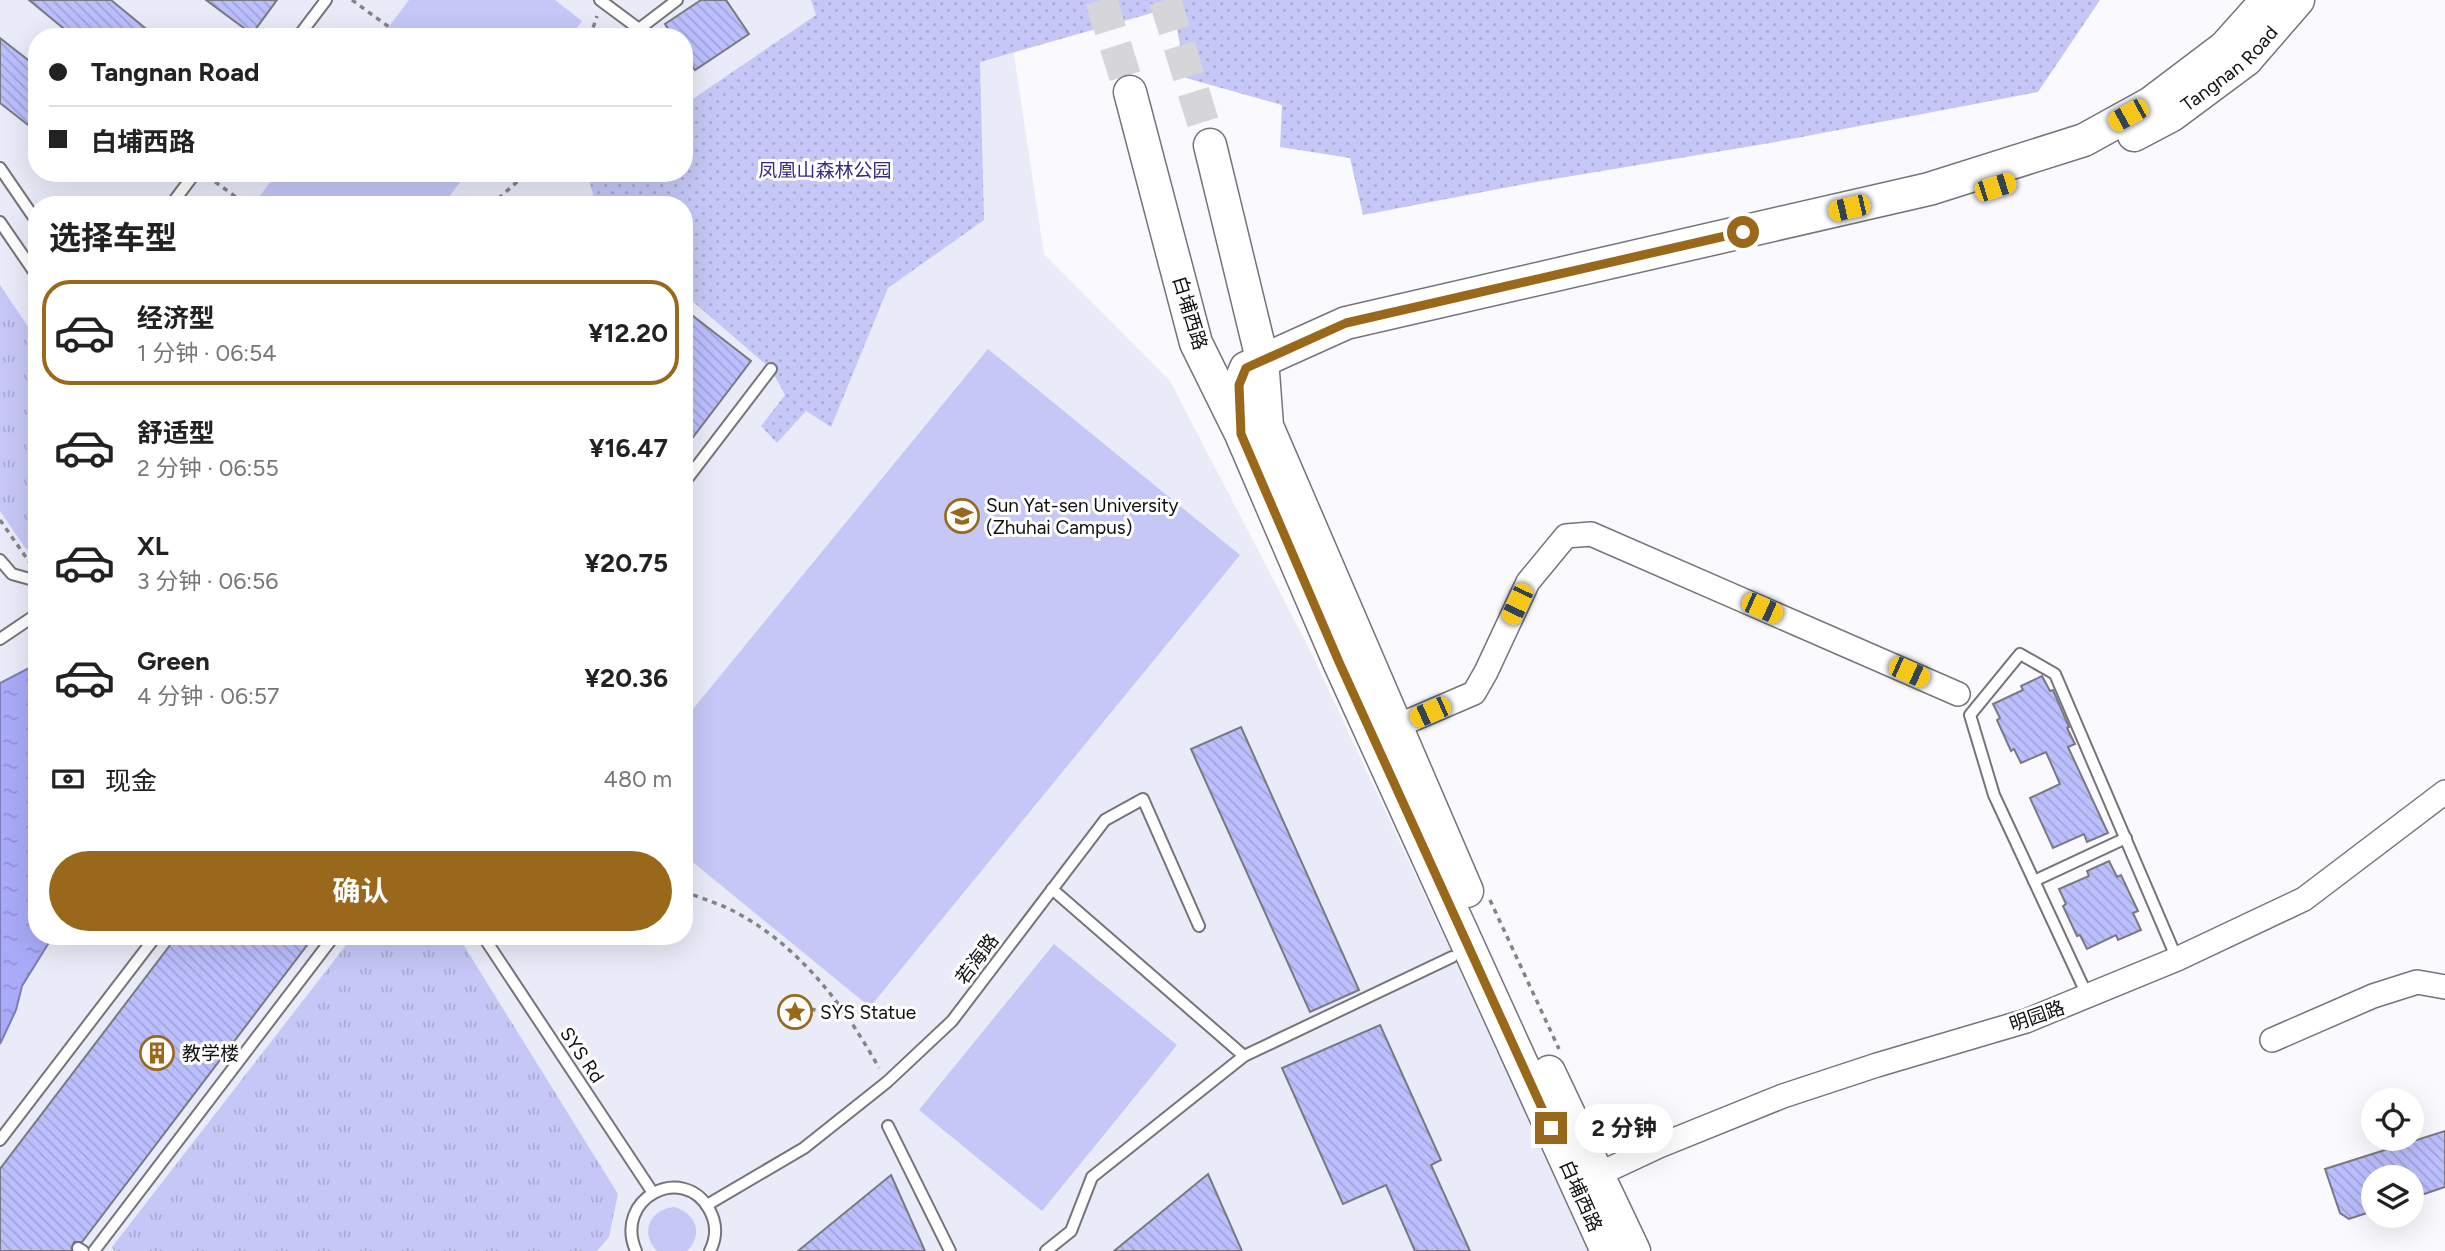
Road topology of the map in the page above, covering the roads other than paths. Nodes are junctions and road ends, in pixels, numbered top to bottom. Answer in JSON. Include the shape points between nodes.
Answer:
{"nodes":[{"id":1,"x":326,"y":0,"type":"edge"},
{"id":2,"x":677,"y":0,"type":"edge"},
{"id":3,"x":2267,"y":0,"type":"edge"},
{"id":4,"x":2298,"y":0,"type":"edge"},
{"id":5,"x":601,"y":1,"type":"edge"},
{"id":6,"x":305,"y":28,"type":"edge"},
{"id":7,"x":638,"y":28,"type":"edge"},
{"id":8,"x":640,"y":28,"type":"edge"},
{"id":9,"x":1130,"y":92,"type":"tunnel mouth"},
{"id":10,"x":1210,"y":145,"type":"tunnel mouth"},
{"id":11,"x":0,"y":168,"type":"edge"},
{"id":12,"x":28,"y":209,"type":"edge"},
{"id":13,"x":0,"y":222,"type":"edge"},
{"id":14,"x":28,"y":263,"type":"edge"},
{"id":15,"x":1262,"y":359,"type":"junction"},
{"id":16,"x":771,"y":369,"type":"dead end"},
{"id":17,"x":1254,"y":430,"type":"junction"},
{"id":18,"x":693,"y":471,"type":"edge"},
{"id":19,"x":0,"y":560,"type":"edge"},
{"id":20,"x":28,"y":578,"type":"edge"},
{"id":21,"x":28,"y":620,"type":"edge"},
{"id":22,"x":0,"y":639,"type":"edge"},
{"id":23,"x":1958,"y":694,"type":"dead end"},
{"id":24,"x":1395,"y":727,"type":"junction"},
{"id":25,"x":2445,"y":792,"type":"edge"},
{"id":26,"x":2126,"y":838,"type":"junction"},
{"id":27,"x":2034,"y":881,"type":"junction"},
{"id":28,"x":1052,"y":890,"type":"junction"},
{"id":29,"x":1199,"y":926,"type":"dead end"},
{"id":30,"x":149,"y":945,"type":"edge"},
{"id":31,"x":327,"y":945,"type":"edge"},
{"id":32,"x":489,"y":945,"type":"edge"},
{"id":33,"x":1452,"y":957,"type":"dead end"},
{"id":34,"x":2177,"y":959,"type":"junction"},
{"id":35,"x":2445,"y":987,"type":"edge"},
{"id":36,"x":2088,"y":998,"type":"junction"},
{"id":37,"x":2272,"y":1040,"type":"dead end"},
{"id":38,"x":1244,"y":1056,"type":"junction"},
{"id":39,"x":888,"y":1126,"type":"dead end"},
{"id":40,"x":0,"y":1140,"type":"edge"},
{"id":41,"x":1597,"y":1175,"type":"junction"},
{"id":42,"x":653,"y":1193,"type":"junction"},
{"id":43,"x":707,"y":1205,"type":"junction"},
{"id":44,"x":94,"y":1251,"type":"edge"},
{"id":45,"x":636,"y":1251,"type":"edge"},
{"id":46,"x":710,"y":1251,"type":"edge"},
{"id":47,"x":950,"y":1251,"type":"edge"},
{"id":48,"x":1046,"y":1251,"type":"edge"},
{"id":49,"x":1606,"y":1251,"type":"edge"},
{"id":50,"x":1634,"y":1251,"type":"edge"}],
"edges":[{"from":1,"to":6,"type":"lane"},
{"from":2,"to":8,"type":"lane"},
{"from":3,"to":15,"type":"main road","name":"Tangnan Road","via":[[2225,47],[2151,103],[2084,140],[1929,189],[1346,323]]},
{"from":4,"to":17,"type":"main road","name":"Tangnan Road","via":[[2246,60],[2172,115],[2092,156],[1946,203],[1362,330],[1312,351],[1287,369],[1273,383]]},
{"from":5,"to":7,"type":"lane"},
{"from":9,"to":17,"type":"main road","name":"白埔西路","via":[[1196,342]]},
{"from":10,"to":15,"type":"main road","name":"白埔西路"},
{"from":11,"to":12,"type":"lane"},
{"from":13,"to":14,"type":"lane"},
{"from":15,"to":17,"type":"main road","name":"白埔西路"},
{"from":16,"to":18,"type":"lane"},
{"from":17,"to":24,"type":"main road","name":"白埔西路"},
{"from":17,"to":49,"type":"main road","name":"白埔西路","via":[[1345,675]]},
{"from":19,"to":20,"type":"lane","via":[[12,574]]},
{"from":21,"to":22,"type":"lane"},
{"from":23,"to":24,"type":"street","via":[[1591,534],[1566,536],[1528,582],[1474,693]]},
{"from":24,"to":41,"type":"main road","name":"白埔西路"},
{"from":25,"to":34,"type":"street","name":"明园路","via":[[2304,899]]},
{"from":26,"to":27,"type":"lane"},
{"from":26,"to":27,"type":"lane","via":[[2055,674],[2020,654],[1970,715],[1994,795]]},
{"from":26,"to":34,"type":"lane"},
{"from":27,"to":36,"type":"lane"},
{"from":28,"to":29,"type":"lane","name":"若海路","via":[[1105,820],[1143,799]]},
{"from":28,"to":38,"type":"lane"},
{"from":28,"to":43,"type":"lane","name":"若海路","via":[[952,1021],[887,1082],[804,1148]]},
{"from":30,"to":40,"type":"lane"},
{"from":31,"to":44,"type":"lane"},
{"from":32,"to":42,"type":"lane","name":"SYS Rd"},
{"from":33,"to":38,"type":"lane"},
{"from":34,"to":36,"type":"street","name":"明园路"},
{"from":35,"to":37,"type":"street","via":[[2417,982]]},
{"from":36,"to":41,"type":"street","name":"明园路","via":[[1783,1096]]},
{"from":38,"to":48,"type":"lane","via":[[1092,1177],[1071,1231]]},
{"from":39,"to":47,"type":"lane"},
{"from":41,"to":50,"type":"main road","name":"白埔西路"},
{"from":42,"to":43,"type":"lane","via":[[688,1191]]},
{"from":42,"to":45,"type":"lane","via":[[642,1201],[630,1226]]},
{"from":43,"to":46,"type":"lane","via":[[716,1230]]}]}
